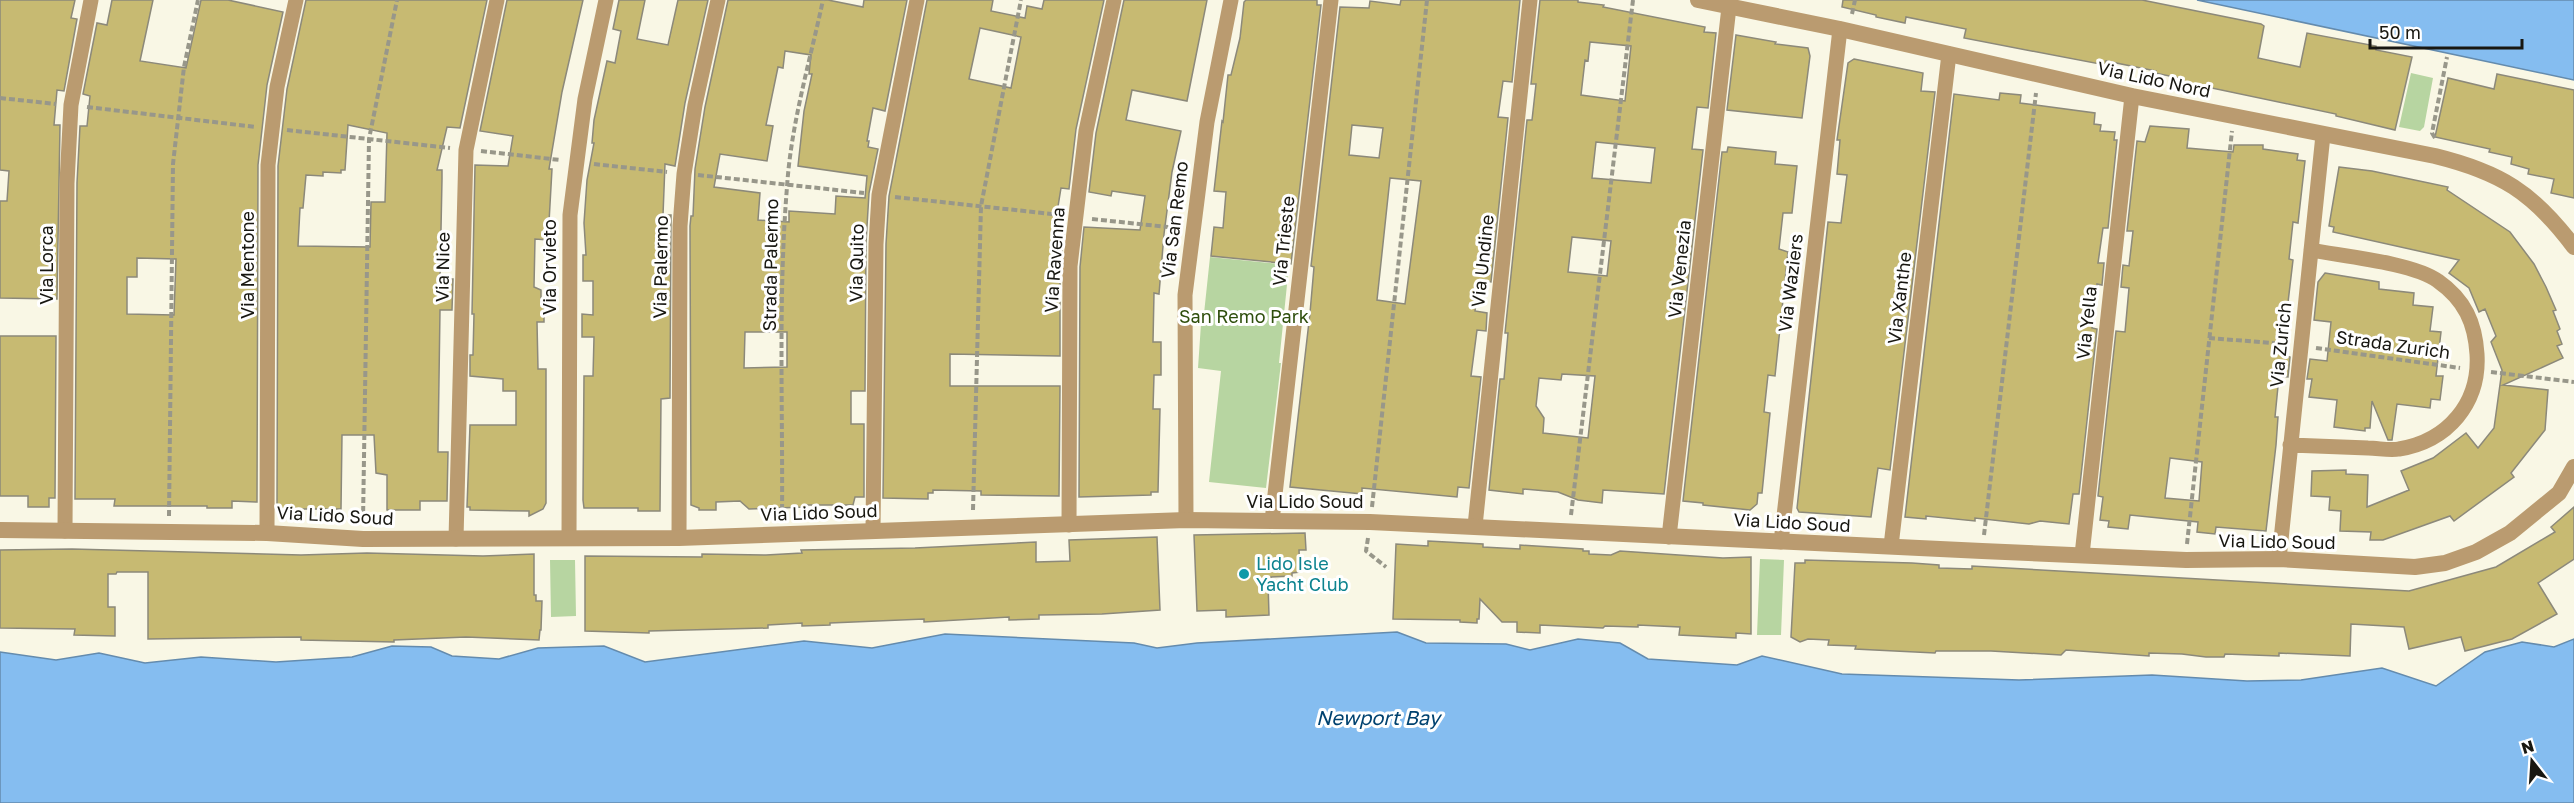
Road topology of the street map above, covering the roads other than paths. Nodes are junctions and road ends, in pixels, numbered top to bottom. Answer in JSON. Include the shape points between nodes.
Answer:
{"nodes":[{"id":1,"x":91,"y":0,"type":"edge"},
{"id":2,"x":296,"y":0,"type":"edge"},
{"id":3,"x":497,"y":0,"type":"edge"},
{"id":4,"x":606,"y":0,"type":"edge"},
{"id":5,"x":718,"y":0,"type":"edge"},
{"id":6,"x":917,"y":0,"type":"edge"},
{"id":7,"x":1114,"y":0,"type":"edge"},
{"id":8,"x":1231,"y":0,"type":"edge"},
{"id":9,"x":1331,"y":0,"type":"edge"},
{"id":10,"x":1530,"y":0,"type":"edge"},
{"id":11,"x":1698,"y":0,"type":"edge"},
{"id":12,"x":1729,"y":7,"type":"junction"},
{"id":13,"x":1840,"y":29,"type":"junction"},
{"id":14,"x":1949,"y":54,"type":"junction"},
{"id":15,"x":2132,"y":96,"type":"junction"},
{"id":16,"x":2323,"y":135,"type":"junction"},
{"id":17,"x":2574,"y":247,"type":"edge"},
{"id":18,"x":2311,"y":250,"type":"junction"},
{"id":19,"x":2290,"y":445,"type":"junction"},
{"id":20,"x":2574,"y":467,"type":"edge"},
{"id":21,"x":1186,"y":520,"type":"junction"},
{"id":22,"x":1272,"y":521,"type":"junction"},
{"id":23,"x":1069,"y":525,"type":"junction"},
{"id":24,"x":1475,"y":526,"type":"junction"},
{"id":25,"x":0,"y":530,"type":"edge"},
{"id":26,"x":873,"y":530,"type":"junction"},
{"id":27,"x":65,"y":531,"type":"junction"},
{"id":28,"x":267,"y":533,"type":"junction"},
{"id":29,"x":1669,"y":537,"type":"junction"},
{"id":30,"x":569,"y":538,"type":"junction"},
{"id":31,"x":679,"y":538,"type":"junction"},
{"id":32,"x":456,"y":539,"type":"junction"},
{"id":33,"x":1781,"y":542,"type":"junction"},
{"id":34,"x":1891,"y":546,"type":"junction"},
{"id":35,"x":2082,"y":555,"type":"junction"},
{"id":36,"x":2279,"y":559,"type":"junction"}],
"edges":[{"from":1,"to":27,"type":"street","name":"Via Lorca","via":[[71,105],[67,183]]},
{"from":2,"to":28,"type":"street","name":"Via Mentone","via":[[277,87],[268,165]]},
{"from":3,"to":32,"type":"street","name":"Via Nice","via":[[466,150]]},
{"from":4,"to":30,"type":"street","name":"Via Orvieto","via":[[585,99],[570,215]]},
{"from":5,"to":31,"type":"street","name":"Via Palermo","via":[[693,117],[680,226]]},
{"from":6,"to":26,"type":"street","name":"Via Quito","via":[[879,195]]},
{"from":7,"to":23,"type":"street","name":"Via Ravenna","via":[[1086,131],[1071,266]]},
{"from":8,"to":21,"type":"street","name":"Via San Remo","via":[[1207,122],[1185,295]]},
{"from":9,"to":22,"type":"street","name":"Via Trieste"},
{"from":10,"to":24,"type":"street","name":"Via Undine"},
{"from":11,"to":12,"type":"street","name":"Via Lido Nord"},
{"from":12,"to":13,"type":"street","name":"Via Lido Nord"},
{"from":12,"to":29,"type":"street","name":"Via Venezia"},
{"from":13,"to":14,"type":"street","name":"Via Lido Nord"},
{"from":13,"to":33,"type":"street","name":"Via Waziers"},
{"from":14,"to":15,"type":"street","name":"Via Lido Nord"},
{"from":14,"to":34,"type":"street","name":"Via Xanthe"},
{"from":15,"to":16,"type":"street","name":"Via Lido Nord"},
{"from":15,"to":35,"type":"street","name":"Via Yella"},
{"from":16,"to":17,"type":"street","name":"Via Lido Nord","via":[[2435,156],[2504,179],[2553,221]]},
{"from":16,"to":18,"type":"street","name":"Via Zurich"},
{"from":18,"to":19,"type":"street","name":"Via Zurich"},
{"from":18,"to":19,"type":"street","via":[[2411,269],[2437,279],[2460,301],[2475,330],[2478,370],[2472,397],[2462,412],[2431,439],[2399,449]]},
{"from":19,"to":36,"type":"street","name":"Via Zurich"},
{"from":20,"to":36,"type":"street","name":"Via Lido Soud","via":[[2559,493],[2535,515],[2476,552],[2445,563],[2415,567]]},
{"from":21,"to":22,"type":"street","name":"Via Lido Soud"},
{"from":21,"to":23,"type":"street","name":"Via Lido Soud"},
{"from":22,"to":24,"type":"street","name":"Via Lido Soud"},
{"from":23,"to":26,"type":"street","name":"Via Lido Soud"},
{"from":24,"to":29,"type":"street","name":"Via Lido Soud"},
{"from":25,"to":27,"type":"street","name":"Via Lido Soud"},
{"from":26,"to":31,"type":"street","name":"Via Lido Soud"},
{"from":27,"to":28,"type":"street","name":"Via Lido Soud"},
{"from":28,"to":32,"type":"street","name":"Via Lido Soud"},
{"from":29,"to":33,"type":"street","name":"Via Lido Soud"},
{"from":30,"to":31,"type":"street","name":"Via Lido Soud"},
{"from":30,"to":32,"type":"street","name":"Via Lido Soud"},
{"from":33,"to":34,"type":"street","name":"Via Lido Soud"},
{"from":34,"to":35,"type":"street","name":"Via Lido Soud"},
{"from":35,"to":36,"type":"street","name":"Via Lido Soud"}]}
